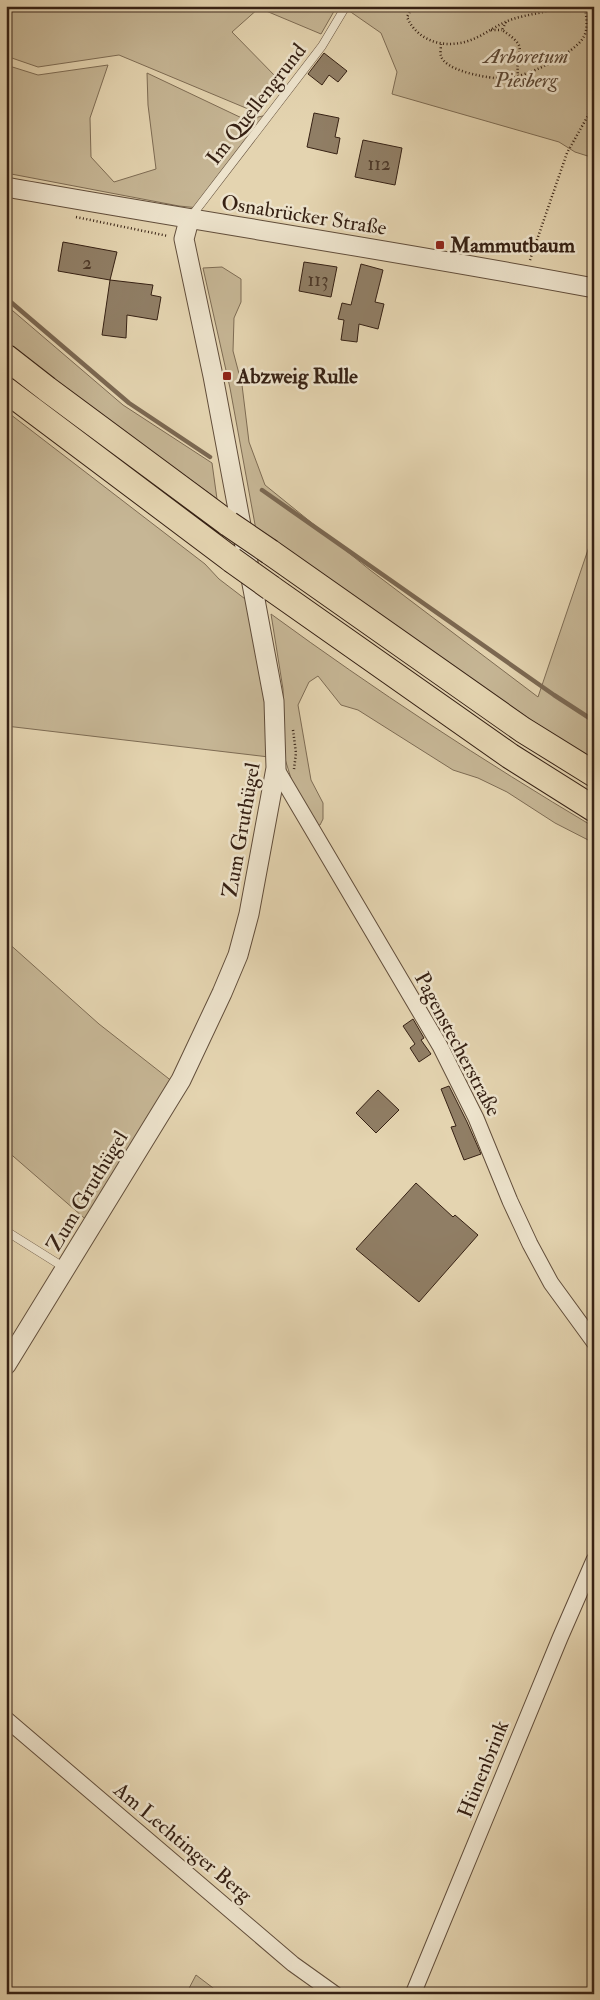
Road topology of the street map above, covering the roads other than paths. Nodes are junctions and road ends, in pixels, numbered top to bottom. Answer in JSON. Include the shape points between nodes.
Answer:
{"nodes":[{"id":1,"x":346,"y":6,"type":"edge"},
{"id":2,"x":6,"y":187,"type":"edge"},
{"id":3,"x":189,"y":220,"type":"junction"},
{"id":4,"x":594,"y":288,"type":"edge"},
{"id":5,"x":6,"y":357,"type":"edge"},
{"id":6,"x":6,"y":390,"type":"edge"},
{"id":7,"x":276,"y":768,"type":"junction"},
{"id":8,"x":594,"y":774,"type":"edge"},
{"id":9,"x":594,"y":808,"type":"edge"},
{"id":10,"x":6,"y":1231,"type":"edge"},
{"id":11,"x":66,"y":1269,"type":"junction"},
{"id":12,"x":594,"y":1342,"type":"edge"},
{"id":13,"x":10,"y":1369,"type":"edge"},
{"id":14,"x":594,"y":1560,"type":"edge"},
{"id":15,"x":6,"y":1719,"type":"edge"},
{"id":16,"x":335,"y":1994,"type":"edge"},
{"id":17,"x":414,"y":1994,"type":"edge"}],
"edges":[{"from":1,"to":3,"type":"lane","name":"Im Quellengrund","via":[[322,46]]},
{"from":2,"to":3,"type":"street","name":"Osnabrücker Straße"},
{"from":3,"to":4,"type":"street","name":"Osnabrücker Straße","via":[[438,259]]},
{"from":3,"to":7,"type":"street","name":"Zum Gruthügel","via":[[184,239],[274,701]]},
{"from":5,"to":8,"type":"highway","bridge":true,"via":[[229,524],[523,730]]},
{"from":6,"to":9,"type":"highway","bridge":true,"via":[[271,588],[510,756]]},
{"from":7,"to":11,"type":"street","name":"Zum Gruthügel","via":[[249,914],[238,955],[181,1080]]},
{"from":7,"to":12,"type":"street","name":"Pagenstecherstraße","via":[[440,1046],[550,1282]]},
{"from":10,"to":11,"type":"lane"},
{"from":11,"to":13,"type":"street","name":"Zum Gruthügel"},
{"from":14,"to":17,"type":"street","name":"Hünenbrink"},
{"from":15,"to":16,"type":"street","name":"Am Lechtinger Berg","via":[[293,1964]]}]}
